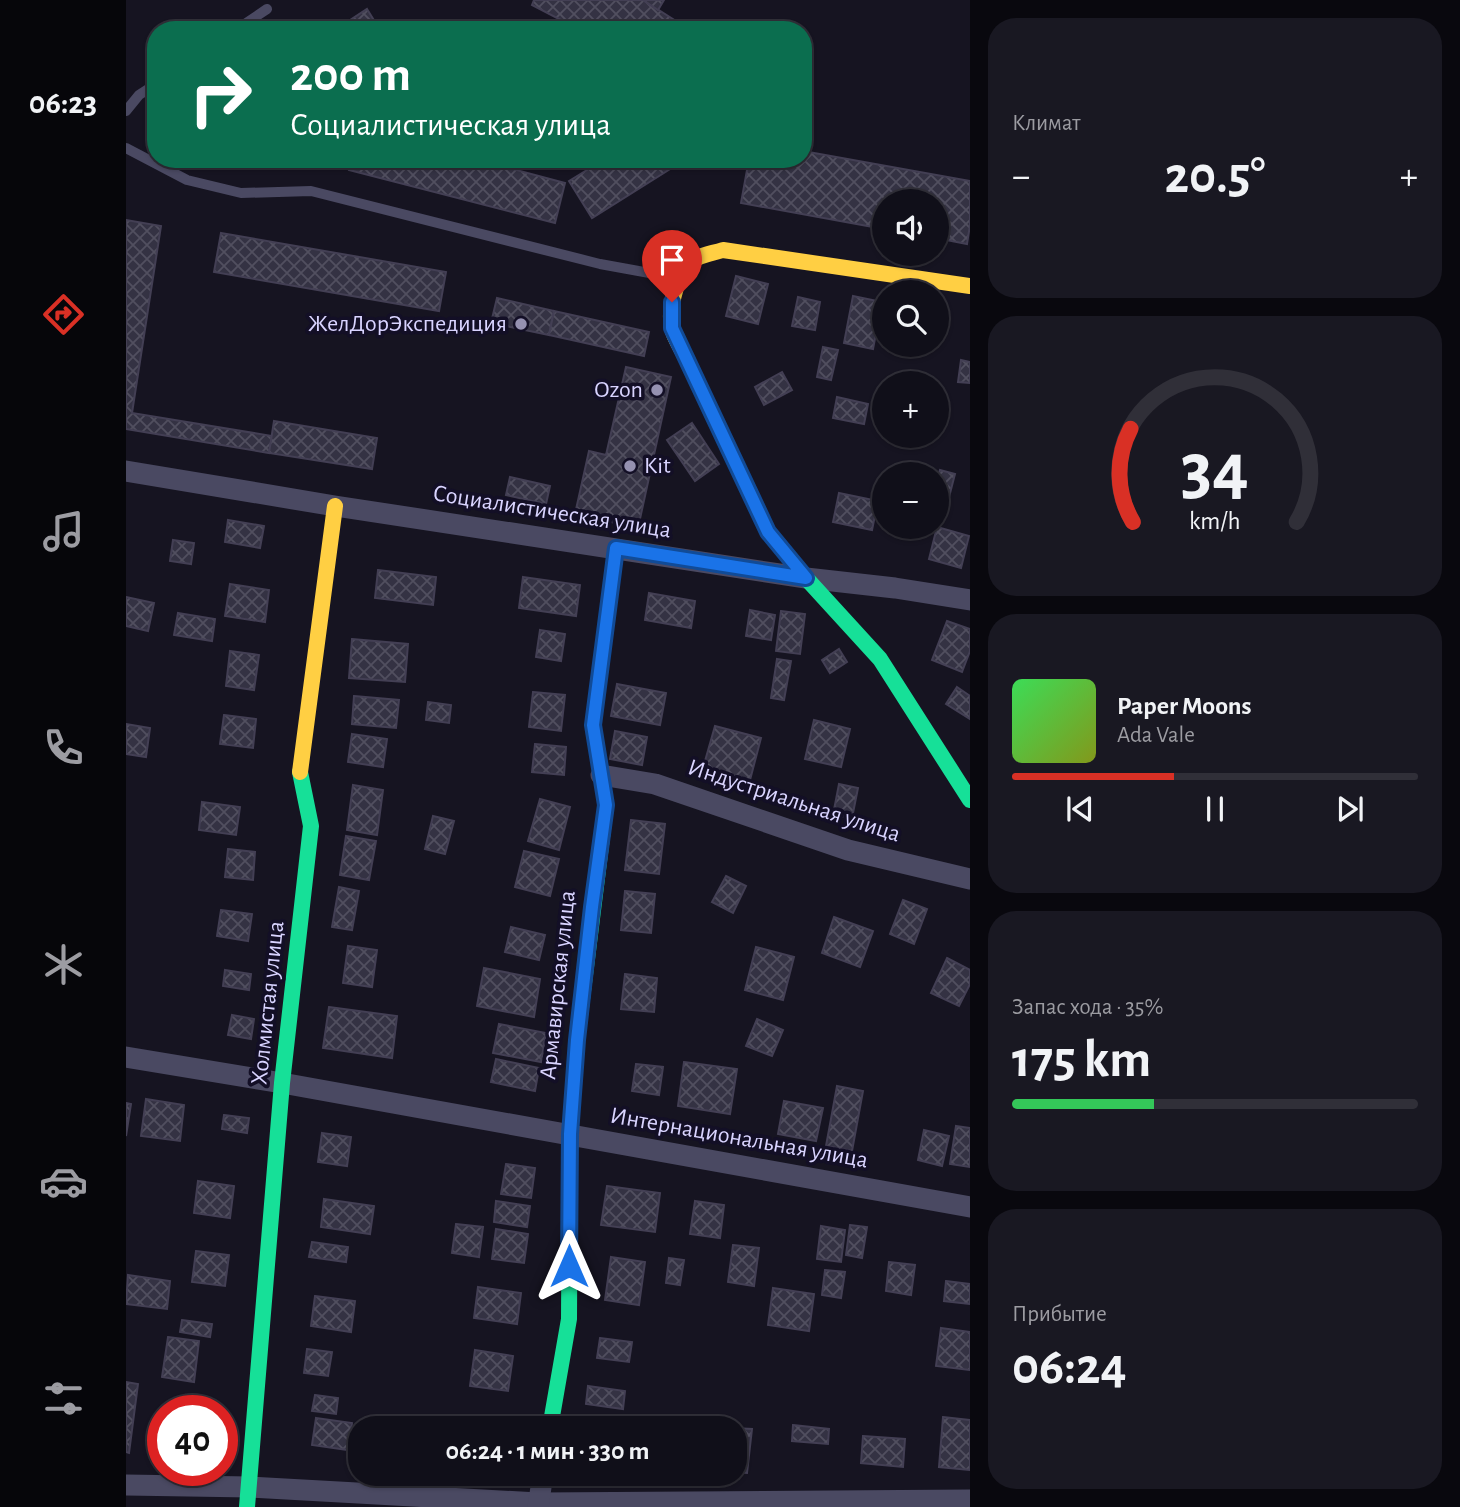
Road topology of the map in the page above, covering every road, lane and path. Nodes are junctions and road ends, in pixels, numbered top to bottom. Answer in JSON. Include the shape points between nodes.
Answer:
{"nodes":[{"id":1,"x":267,"y":9,"type":"dead end"},
{"id":2,"x":249,"y":21,"type":"edge"},
{"id":3,"x":147,"y":90,"type":"edge"},
{"id":4,"x":126,"y":111,"type":"edge"},
{"id":5,"x":126,"y":148,"type":"edge"},
{"id":6,"x":147,"y":159,"type":"edge"},
{"id":7,"x":164,"y":168,"type":"edge"},
{"id":8,"x":680,"y":278,"type":"junction"},
{"id":9,"x":970,"y":286,"type":"edge"},
{"id":10,"x":126,"y":471,"type":"edge"},
{"id":11,"x":335,"y":506,"type":"junction"},
{"id":12,"x":616,"y":548,"type":"junction"},
{"id":13,"x":806,"y":578,"type":"junction"},
{"id":14,"x":970,"y":600,"type":"edge"},
{"id":15,"x":601,"y":775,"type":"junction"},
{"id":16,"x":970,"y":800,"type":"edge"},
{"id":17,"x":970,"y":879,"type":"edge"},
{"id":18,"x":126,"y":1057,"type":"edge"},
{"id":19,"x":282,"y":1083,"type":"junction"},
{"id":20,"x":570,"y":1134,"type":"junction"},
{"id":21,"x":970,"y":1207,"type":"edge"},
{"id":22,"x":552,"y":1416,"type":"edge"},
{"id":23,"x":126,"y":1485,"type":"edge"},
{"id":24,"x":541,"y":1486,"type":"edge"},
{"id":25,"x":248,"y":1497,"type":"edge"},
{"id":26,"x":970,"y":1500,"type":"edge"},
{"id":27,"x":538,"y":1505,"type":"edge"}],
"edges":[{"from":1,"to":2,"type":"lane"},
{"from":3,"to":4,"type":"lane"},
{"from":5,"to":6,"type":"lane"},
{"from":7,"to":8,"type":"lane","via":[[187,180],[241,193],[311,191],[600,264]]},
{"from":8,"to":9,"type":"street","via":[[694,260],[723,250]]},
{"from":8,"to":13,"type":"street","via":[[672,302],[672,328],[768,532]]},
{"from":10,"to":11,"type":"street","name":"Социалистическая улица"},
{"from":11,"to":12,"type":"street","name":"Социалистическая улица"},
{"from":11,"to":19,"type":"street","name":"Холмистая улица","via":[[300,771],[311,826]]},
{"from":12,"to":13,"type":"street","name":"Социалистическая улица"},
{"from":12,"to":15,"type":"street","name":"Армавирская улица","via":[[593,725]]},
{"from":13,"to":14,"type":"street","name":"Социалистическая улица"},
{"from":13,"to":16,"type":"street","via":[[880,659]]},
{"from":15,"to":17,"type":"street","name":"Индустриальная улица","via":[[655,783],[848,850]]},
{"from":15,"to":20,"type":"street","name":"Армавирская улица","via":[[606,805]]},
{"from":18,"to":19,"type":"street","name":"Интернациональная улица"},
{"from":19,"to":20,"type":"street","name":"Интернациональная улица"},
{"from":19,"to":25,"type":"street","name":"Холмистая улица"},
{"from":20,"to":21,"type":"street","name":"Интернациональная улица"},
{"from":20,"to":22,"type":"street","name":"Армавирская улица","via":[[569,1319]]},
{"from":23,"to":25,"type":"street"},
{"from":24,"to":27,"type":"street"},
{"from":25,"to":27,"type":"street"},
{"from":26,"to":27,"type":"street"}]}
